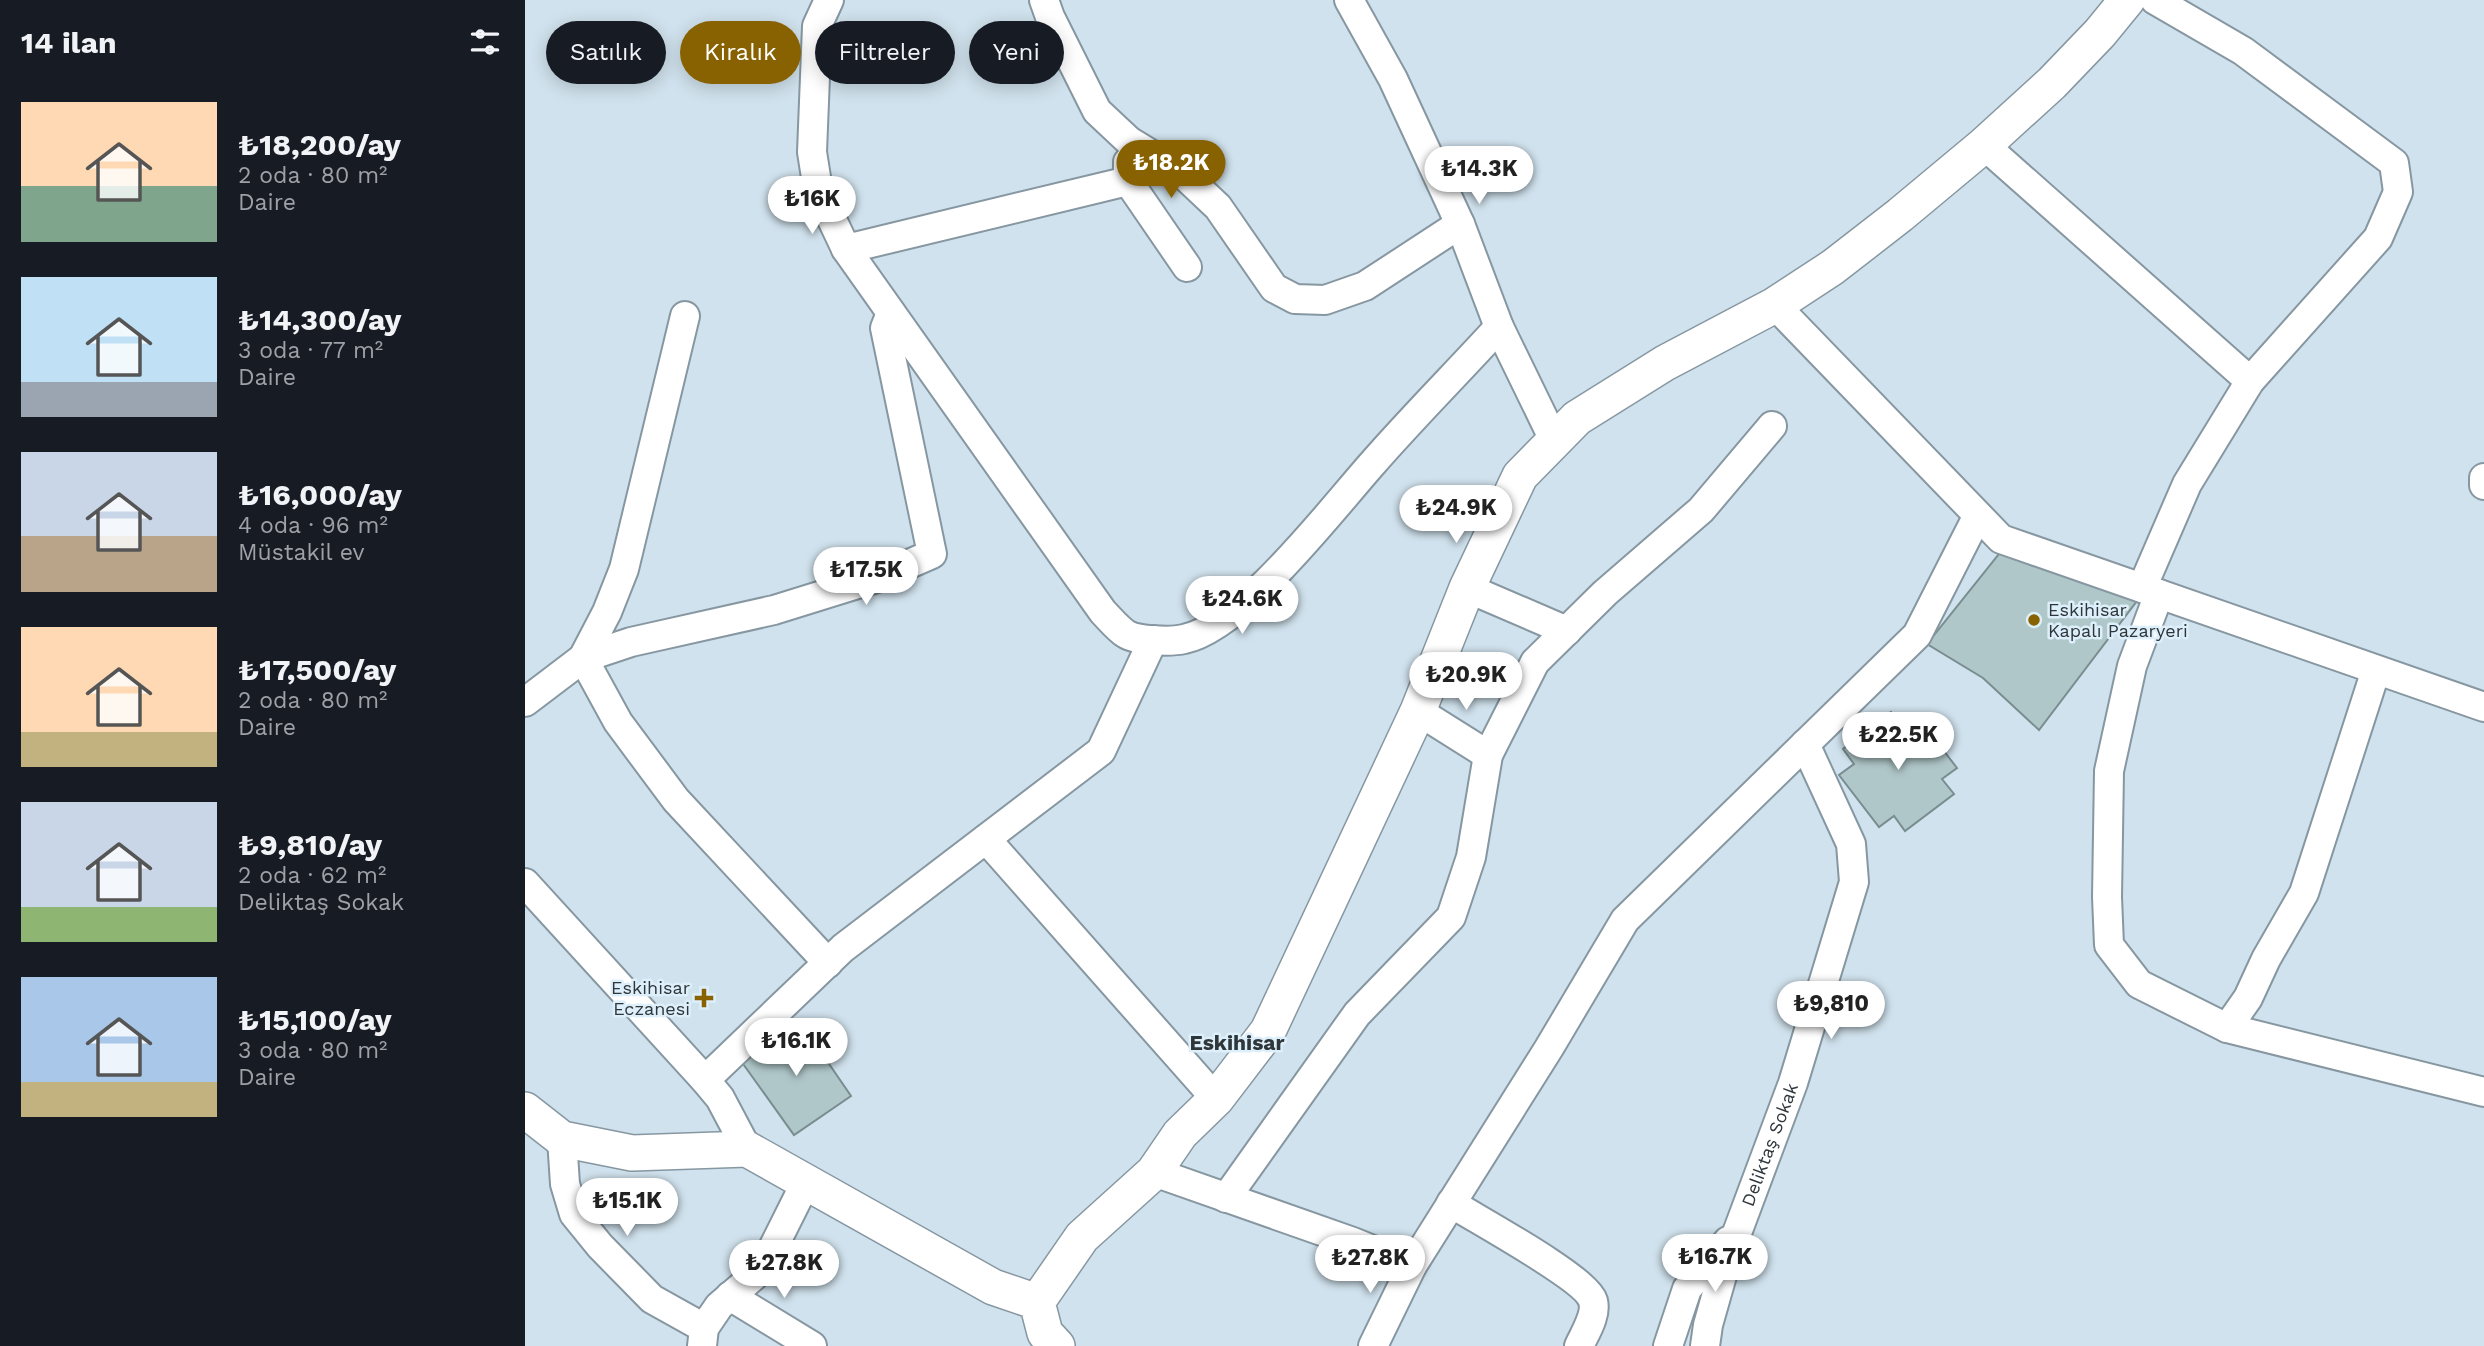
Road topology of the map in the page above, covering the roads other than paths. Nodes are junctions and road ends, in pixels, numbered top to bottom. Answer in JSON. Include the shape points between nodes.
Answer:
{"nodes":[{"id":1,"x":829,"y":0,"type":"edge"},
{"id":2,"x":1044,"y":0,"type":"edge"},
{"id":3,"x":1349,"y":0,"type":"edge"},
{"id":4,"x":2127,"y":0,"type":"edge"},
{"id":5,"x":2155,"y":0,"type":"edge"},
{"id":6,"x":1129,"y":141,"type":"junction"},
{"id":7,"x":1984,"y":145,"type":"junction"},
{"id":8,"x":1128,"y":181,"type":"junction"},
{"id":9,"x":1460,"y":224,"type":"junction"},
{"id":10,"x":846,"y":249,"type":"junction"},
{"id":11,"x":1187,"y":267,"type":"dead end"},
{"id":12,"x":1775,"y":305,"type":"junction"},
{"id":13,"x":891,"y":313,"type":"junction"},
{"id":14,"x":685,"y":316,"type":"dead end"},
{"id":15,"x":1499,"y":327,"type":"junction"},
{"id":16,"x":2250,"y":381,"type":"junction"},
{"id":17,"x":1772,"y":426,"type":"dead end"},
{"id":18,"x":1554,"y":440,"type":"junction"},
{"id":19,"x":2484,"y":478,"type":"edge"},
{"id":20,"x":2484,"y":485,"type":"edge"},
{"id":21,"x":1977,"y":517,"type":"junction"},
{"id":22,"x":1467,"y":588,"type":"junction"},
{"id":23,"x":2150,"y":591,"type":"junction"},
{"id":24,"x":1567,"y":631,"type":"junction"},
{"id":25,"x":1153,"y":640,"type":"junction"},
{"id":26,"x":583,"y":658,"type":"junction"},
{"id":27,"x":2376,"y":670,"type":"junction"},
{"id":28,"x":525,"y":702,"type":"edge"},
{"id":29,"x":2484,"y":707,"type":"edge"},
{"id":30,"x":1418,"y":711,"type":"junction"},
{"id":31,"x":1805,"y":744,"type":"junction"},
{"id":32,"x":1488,"y":755,"type":"junction"},
{"id":33,"x":986,"y":839,"type":"junction"},
{"id":34,"x":525,"y":883,"type":"edge"},
{"id":35,"x":828,"y":962,"type":"junction"},
{"id":36,"x":2227,"y":1028,"type":"junction"},
{"id":37,"x":705,"y":1080,"type":"junction"},
{"id":38,"x":2484,"y":1092,"type":"edge"},
{"id":39,"x":1216,"y":1099,"type":"junction"},
{"id":40,"x":525,"y":1110,"type":"edge"},
{"id":41,"x":562,"y":1139,"type":"junction"},
{"id":42,"x":747,"y":1149,"type":"junction"},
{"id":43,"x":1154,"y":1172,"type":"junction"},
{"id":44,"x":806,"y":1182,"type":"junction"},
{"id":45,"x":1226,"y":1198,"type":"junction"},
{"id":46,"x":1451,"y":1203,"type":"junction"},
{"id":47,"x":1738,"y":1228,"type":"junction"},
{"id":48,"x":1412,"y":1266,"type":"junction"},
{"id":49,"x":730,"y":1296,"type":"junction"},
{"id":50,"x":1037,"y":1302,"type":"junction"},
{"id":51,"x":703,"y":1337,"type":"edge"},
{"id":52,"x":812,"y":1346,"type":"edge"},
{"id":53,"x":1057,"y":1346,"type":"edge"},
{"id":54,"x":1373,"y":1346,"type":"edge"},
{"id":55,"x":1579,"y":1346,"type":"edge"},
{"id":56,"x":1668,"y":1346,"type":"edge"},
{"id":57,"x":1706,"y":1346,"type":"edge"}],
"edges":[{"from":1,"to":10,"type":"street","via":[[817,26],[812,152],[818,190]]},
{"from":2,"to":6,"type":"street","via":[[1097,111]]},
{"from":3,"to":9,"type":"street","via":[[1393,79]]},
{"from":4,"to":7,"type":"street","via":[[2052,83]]},
{"from":5,"to":16,"type":"street","via":[[2243,51],[2394,163],[2398,192],[2378,238]]},
{"from":6,"to":8,"type":"street"},
{"from":6,"to":9,"type":"street","via":[[1183,174],[1218,206],[1274,288],[1295,299],[1325,300],[1365,286]]},
{"from":7,"to":12,"type":"street","via":[[1901,215]]},
{"from":7,"to":16,"type":"street"},
{"from":8,"to":10,"type":"street"},
{"from":8,"to":11,"type":"street"},
{"from":9,"to":15,"type":"street"},
{"from":10,"to":13,"type":"street"},
{"from":12,"to":18,"type":"street","via":[[1636,379],[1577,418]]},
{"from":12,"to":21,"type":"street"},
{"from":13,"to":25,"type":"street","via":[[1103,612],[1127,635]]},
{"from":13,"to":26,"type":"street","via":[[885,328],[932,554],[877,578],[787,606],[631,642]]},
{"from":14,"to":26,"type":"street","via":[[624,569]]},
{"from":15,"to":18,"type":"street"},
{"from":15,"to":25,"type":"street","via":[[1247,601],[1210,629],[1184,640]]},
{"from":16,"to":23,"type":"street","via":[[2187,484]]},
{"from":17,"to":24,"type":"street","via":[[1701,510]]},
{"from":18,"to":22,"type":"street","via":[[1520,476]]},
{"from":19,"to":20,"type":"street"},
{"from":21,"to":23,"type":"street","via":[[2001,539]]},
{"from":21,"to":31,"type":"street","via":[[1917,635]]},
{"from":22,"to":24,"type":"street"},
{"from":22,"to":30,"type":"street"},
{"from":23,"to":27,"type":"street"},
{"from":23,"to":36,"type":"street","via":[[2109,771],[2109,945],[2139,984]]},
{"from":24,"to":32,"type":"street","via":[[1535,663]]},
{"from":25,"to":33,"type":"street","via":[[1101,751]]},
{"from":26,"to":28,"type":"street"},
{"from":26,"to":35,"type":"street","via":[[618,722],[676,800]]},
{"from":27,"to":29,"type":"street"},
{"from":27,"to":36,"type":"street","via":[[2304,893]]},
{"from":30,"to":32,"type":"street"},
{"from":30,"to":39,"type":"street","via":[[1268,1031]]},
{"from":31,"to":46,"type":"street","via":[[1625,920]]},
{"from":31,"to":47,"type":"street","name":"Deliktaş Sokak","via":[[1851,844],[1854,882],[1793,1083]]},
{"from":32,"to":45,"type":"street","via":[[1471,857],[1451,917],[1357,1014]]},
{"from":33,"to":35,"type":"street"},
{"from":33,"to":39,"type":"street"},
{"from":34,"to":37,"type":"street"},
{"from":35,"to":37,"type":"street"},
{"from":36,"to":38,"type":"street"},
{"from":37,"to":42,"type":"street"},
{"from":39,"to":43,"type":"street","via":[[1180,1134]]},
{"from":40,"to":41,"type":"street"},
{"from":41,"to":42,"type":"street","via":[[632,1153]]},
{"from":41,"to":51,"type":"street","via":[[565,1184],[574,1214],[652,1299]]},
{"from":42,"to":44,"type":"street"},
{"from":43,"to":45,"type":"street"},
{"from":43,"to":50,"type":"street","via":[[1082,1237]]},
{"from":44,"to":49,"type":"street","via":[[763,1268]]},
{"from":44,"to":50,"type":"street","via":[[993,1287]]},
{"from":45,"to":48,"type":"street"},
{"from":46,"to":48,"type":"street"},
{"from":46,"to":55,"type":"street","via":[[1583,1287],[1593,1300],[1593,1315]]},
{"from":47,"to":56,"type":"street","name":"Deliktaş Sokak","via":[[1687,1289]]},
{"from":47,"to":57,"type":"street","name":"Deliktaş Sokak","via":[[1708,1325]]},
{"from":48,"to":54,"type":"street"},
{"from":49,"to":51,"type":"street","via":[[719,1306]]},
{"from":49,"to":52,"type":"street"},
{"from":50,"to":53,"type":"street","via":[[1045,1333]]}]}
